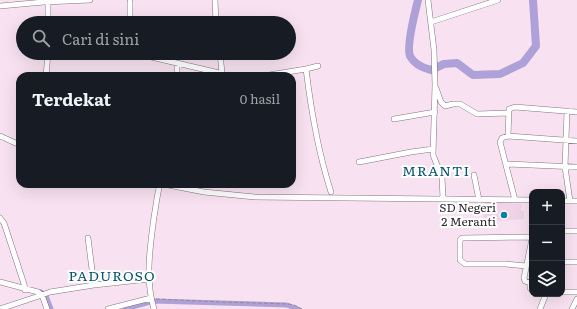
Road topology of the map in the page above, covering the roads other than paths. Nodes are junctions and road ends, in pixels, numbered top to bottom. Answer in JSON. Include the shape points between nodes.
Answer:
{"nodes":[{"id":1,"x":90,"y":0,"type":"edge"},
{"id":2,"x":215,"y":0,"type":"edge"},
{"id":3,"x":428,"y":0,"type":"edge"},
{"id":4,"x":498,"y":0,"type":"edge"},
{"id":5,"x":48,"y":1,"type":"edge"},
{"id":6,"x":130,"y":2,"type":"dead end"},
{"id":7,"x":0,"y":6,"type":"edge"},
{"id":8,"x":48,"y":16,"type":"edge"},
{"id":9,"x":130,"y":16,"type":"edge"},
{"id":10,"x":216,"y":16,"type":"edge"},
{"id":11,"x":431,"y":22,"type":"junction"},
{"id":12,"x":47,"y":60,"type":"edge"},
{"id":13,"x":164,"y":60,"type":"edge"},
{"id":14,"x":221,"y":60,"type":"edge"},
{"id":15,"x":177,"y":63,"type":"junction"},
{"id":16,"x":318,"y":66,"type":"dead end"},
{"id":17,"x":306,"y":70,"type":"junction"},
{"id":18,"x":46,"y":72,"type":"edge"},
{"id":19,"x":177,"y":72,"type":"edge"},
{"id":20,"x":218,"y":72,"type":"edge"},
{"id":21,"x":222,"y":72,"type":"edge"},
{"id":22,"x":292,"y":72,"type":"edge"},
{"id":23,"x":435,"y":85,"type":"junction"},
{"id":24,"x":567,"y":111,"type":"junction"},
{"id":25,"x":434,"y":112,"type":"junction"},
{"id":26,"x":577,"y":112,"type":"edge"},
{"id":27,"x":508,"y":113,"type":"junction"},
{"id":28,"x":394,"y":119,"type":"dead end"},
{"id":29,"x":0,"y":136,"type":"edge"},
{"id":30,"x":508,"y":136,"type":"junction"},
{"id":31,"x":566,"y":140,"type":"junction"},
{"id":32,"x":577,"y":141,"type":"edge"},
{"id":33,"x":16,"y":143,"type":"edge"},
{"id":34,"x":433,"y":149,"type":"junction"},
{"id":35,"x":359,"y":162,"type":"dead end"},
{"id":36,"x":506,"y":164,"type":"junction"},
{"id":37,"x":565,"y":167,"type":"junction"},
{"id":38,"x":577,"y":167,"type":"edge"},
{"id":39,"x":474,"y":175,"type":"dead end"},
{"id":40,"x":159,"y":188,"type":"edge"},
{"id":41,"x":184,"y":188,"type":"edge"},
{"id":42,"x":331,"y":192,"type":"dead end"},
{"id":43,"x":443,"y":199,"type":"junction"},
{"id":44,"x":479,"y":200,"type":"junction"},
{"id":45,"x":515,"y":200,"type":"junction"},
{"id":46,"x":529,"y":200,"type":"edge"},
{"id":47,"x":565,"y":201,"type":"edge"},
{"id":48,"x":570,"y":201,"type":"junction"},
{"id":49,"x":577,"y":201,"type":"edge"},
{"id":50,"x":0,"y":218,"type":"edge"},
{"id":51,"x":565,"y":231,"type":"edge"},
{"id":52,"x":577,"y":231,"type":"edge"},
{"id":53,"x":88,"y":238,"type":"dead end"},
{"id":54,"x":529,"y":238,"type":"edge"},
{"id":55,"x":565,"y":262,"type":"edge"},
{"id":56,"x":577,"y":262,"type":"edge"},
{"id":57,"x":529,"y":263,"type":"edge"},
{"id":58,"x":149,"y":279,"type":"junction"},
{"id":59,"x":0,"y":282,"type":"edge"},
{"id":60,"x":529,"y":282,"type":"edge"},
{"id":61,"x":94,"y":285,"type":"junction"},
{"id":62,"x":24,"y":287,"type":"junction"},
{"id":63,"x":565,"y":292,"type":"edge"},
{"id":64,"x":577,"y":292,"type":"edge"},
{"id":65,"x":44,"y":294,"type":"junction"},
{"id":66,"x":545,"y":297,"type":"edge"},
{"id":67,"x":577,"y":299,"type":"edge"},
{"id":68,"x":151,"y":300,"type":"junction"},
{"id":69,"x":0,"y":309,"type":"edge"},
{"id":70,"x":47,"y":309,"type":"edge"},
{"id":71,"x":108,"y":309,"type":"edge"},
{"id":72,"x":154,"y":309,"type":"edge"},
{"id":73,"x":540,"y":309,"type":"edge"},
{"id":74,"x":572,"y":309,"type":"edge"}],
"edges":[{"from":1,"to":5,"type":"street"},
{"from":2,"to":10,"type":"street"},
{"from":3,"to":11,"type":"street"},
{"from":4,"to":11,"type":"street"},
{"from":5,"to":7,"type":"street"},
{"from":5,"to":8,"type":"street"},
{"from":6,"to":9,"type":"street"},
{"from":11,"to":23,"type":"street"},
{"from":12,"to":18,"type":"street"},
{"from":13,"to":15,"type":"street"},
{"from":14,"to":21,"type":"street"},
{"from":15,"to":19,"type":"street"},
{"from":15,"to":20,"type":"street"},
{"from":16,"to":17,"type":"street"},
{"from":17,"to":22,"type":"street"},
{"from":17,"to":42,"type":"street","via":[[324,170]]},
{"from":23,"to":25,"type":"street"},
{"from":23,"to":27,"type":"street","via":[[445,106],[457,104],[477,114]]},
{"from":24,"to":26,"type":"street"},
{"from":24,"to":27,"type":"street","via":[[515,107],[510,108]]},
{"from":24,"to":31,"type":"street"},
{"from":25,"to":28,"type":"street"},
{"from":25,"to":34,"type":"street"},
{"from":27,"to":30,"type":"street"},
{"from":29,"to":33,"type":"street"},
{"from":30,"to":31,"type":"street"},
{"from":30,"to":36,"type":"street","via":[[500,142]]},
{"from":31,"to":32,"type":"street"},
{"from":31,"to":37,"type":"street"},
{"from":34,"to":35,"type":"street"},
{"from":34,"to":43,"type":"street","via":[[443,182]]},
{"from":36,"to":37,"type":"street"},
{"from":36,"to":45,"type":"street"},
{"from":37,"to":38,"type":"street"},
{"from":37,"to":48,"type":"street"},
{"from":39,"to":44,"type":"street"},
{"from":40,"to":58,"type":"street","via":[[149,255]]},
{"from":41,"to":43,"type":"street","via":[[255,197]]},
{"from":43,"to":44,"type":"street"},
{"from":44,"to":45,"type":"street"},
{"from":45,"to":46,"type":"street"},
{"from":47,"to":48,"type":"street"},
{"from":48,"to":49,"type":"street"},
{"from":50,"to":62,"type":"street","via":[[4,223]]},
{"from":51,"to":52,"type":"street"},
{"from":53,"to":61,"type":"street"},
{"from":54,"to":57,"type":"street","via":[[460,240],[460,260],[465,264]]},
{"from":55,"to":56,"type":"street"},
{"from":57,"to":60,"type":"street","via":[[524,279]]},
{"from":58,"to":61,"type":"street"},
{"from":58,"to":68,"type":"street"},
{"from":59,"to":62,"type":"street"},
{"from":61,"to":65,"type":"street"},
{"from":62,"to":65,"type":"street"},
{"from":63,"to":64,"type":"street"},
{"from":65,"to":69,"type":"street"},
{"from":65,"to":70,"type":"street"},
{"from":66,"to":73,"type":"street"},
{"from":67,"to":74,"type":"street"},
{"from":68,"to":71,"type":"street"},
{"from":68,"to":72,"type":"street"}]}
